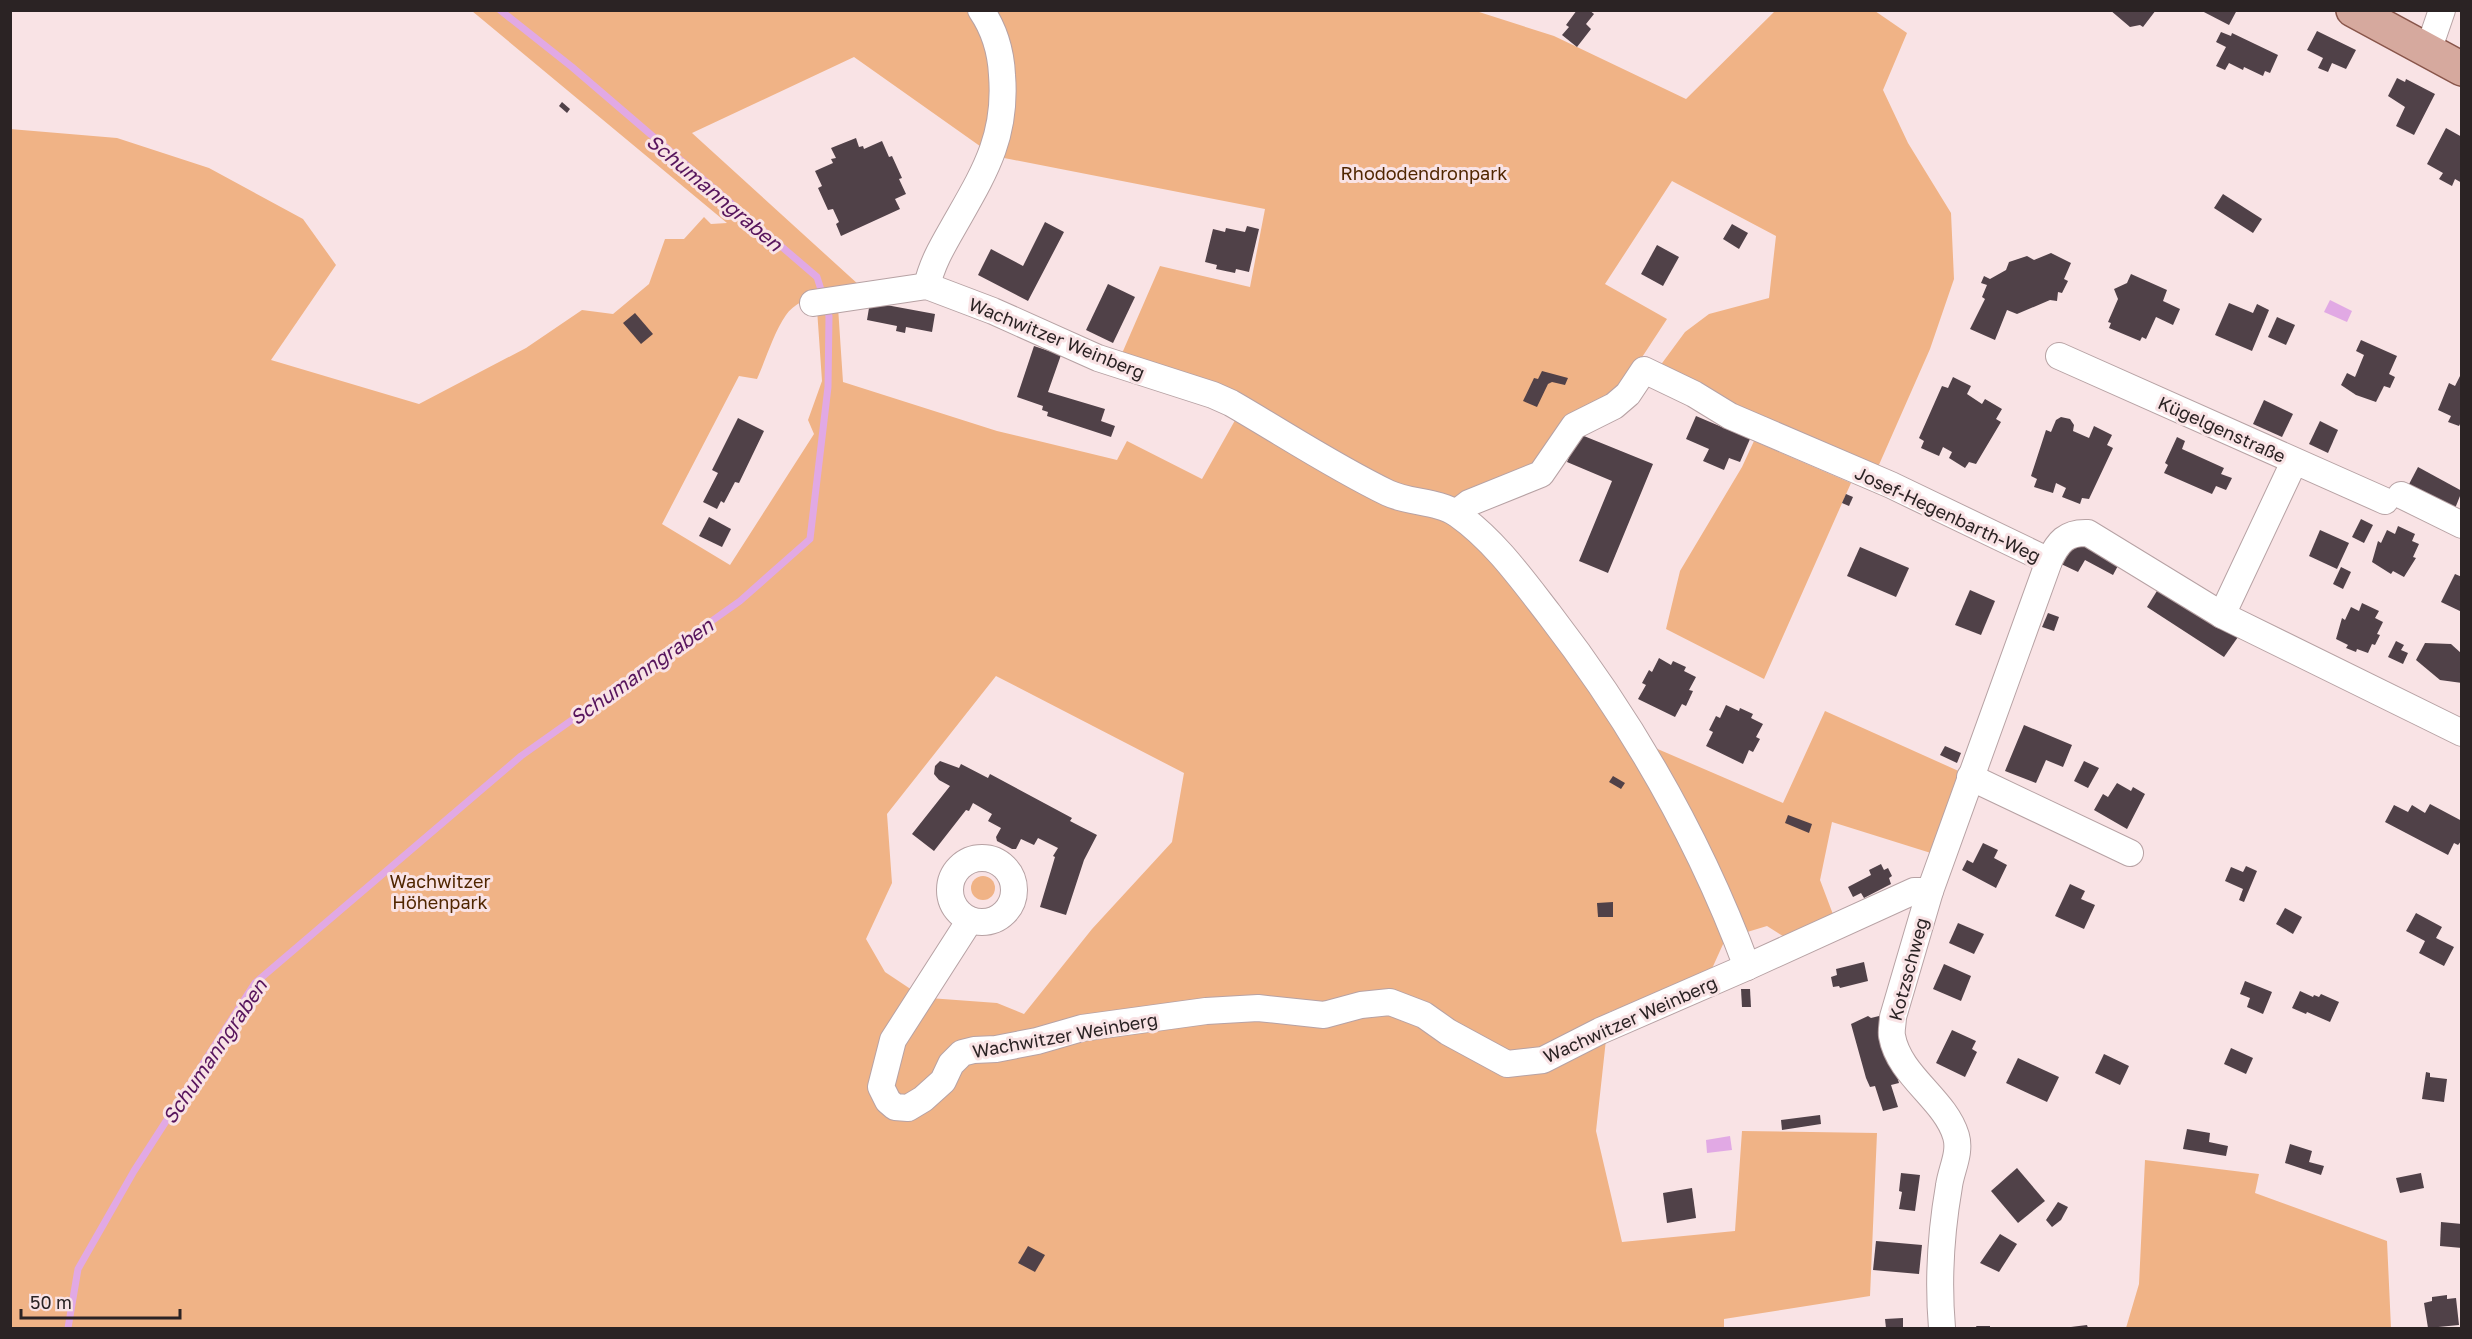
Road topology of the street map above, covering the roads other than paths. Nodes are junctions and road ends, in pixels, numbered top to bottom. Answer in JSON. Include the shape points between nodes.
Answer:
{"nodes":[{"id":1,"x":981,"y":10,"type":"edge"},
{"id":2,"x":2353,"y":10,"type":"edge"},
{"id":3,"x":2442,"y":10,"type":"edge"},
{"id":4,"x":2428,"y":51,"type":"junction"},
{"id":5,"x":2462,"y":69,"type":"edge"},
{"id":6,"x":927,"y":286,"type":"junction"},
{"id":7,"x":825,"y":301,"type":"dead end"},
{"id":8,"x":2059,"y":356,"type":"dead end"},
{"id":9,"x":2294,"y":462,"type":"junction"},
{"id":10,"x":1456,"y":513,"type":"junction"},
{"id":11,"x":2462,"y":525,"type":"edge"},
{"id":12,"x":2049,"y":561,"type":"junction"},
{"id":13,"x":2222,"y":615,"type":"junction"},
{"id":14,"x":2462,"y":733,"type":"edge"},
{"id":15,"x":1970,"y":777,"type":"junction"},
{"id":16,"x":2130,"y":853,"type":"dead end"},
{"id":17,"x":1930,"y":891,"type":"junction"},
{"id":18,"x":970,"y":920,"type":"dead end"},
{"id":19,"x":1747,"y":967,"type":"junction"},
{"id":20,"x":1942,"y":1329,"type":"edge"}],
"edges":[{"from":1,"to":6,"type":"street","via":[[1001,58],[1002,117],[989,163],[931,265]]},
{"from":2,"to":4,"type":"main road"},
{"from":3,"to":4,"type":"street"},
{"from":4,"to":5,"type":"main road"},
{"from":6,"to":7,"type":"street"},
{"from":6,"to":10,"type":"street","name":"Wachwitzer Weinberg","via":[[1098,358],[1231,403],[1373,486],[1402,499]]},
{"from":8,"to":9,"type":"street","name":"Kügelgenstraße"},
{"from":9,"to":11,"type":"street","name":"Kügelgenstraße"},
{"from":9,"to":13,"type":"street"},
{"from":10,"to":12,"type":"street","name":"Josef-Hegenbarth-Weg","via":[[1469,503],[1541,474],[1574,426],[1614,406],[1628,394],[1644,370],[1730,416],[1891,485]]},
{"from":10,"to":19,"type":"street","name":"Wachwitzer Weinberg","via":[[1492,543],[1523,580],[1583,658],[1653,766],[1710,872]]},
{"from":12,"to":13,"type":"street","name":"Josef-Hegenbarth-Weg","via":[[2058,542],[2066,536],[2088,533]]},
{"from":12,"to":15,"type":"street","name":"Kotzschweg"},
{"from":13,"to":14,"type":"street","name":"Josef-Hegenbarth-Weg"},
{"from":15,"to":16,"type":"street"},
{"from":15,"to":17,"type":"street","name":"Kotzschweg"},
{"from":17,"to":19,"type":"street","via":[[1914,891]]},
{"from":17,"to":20,"type":"street","name":"Kotzschweg","via":[[1893,1017],[1892,1036],[1900,1055],[1950,1122],[1966,1135],[1949,1185],[1939,1291]]},
{"from":18,"to":19,"type":"street","name":"Wachwitzer Weinberg","via":[[893,1040],[881,1087],[896,1107],[908,1108],[923,1099],[943,1081],[962,1053],[1037,1041],[1082,1028],[1206,1011],[1258,1008],[1324,1015],[1390,1002],[1424,1015],[1507,1064],[1543,1060],[1600,1030]]}]}
